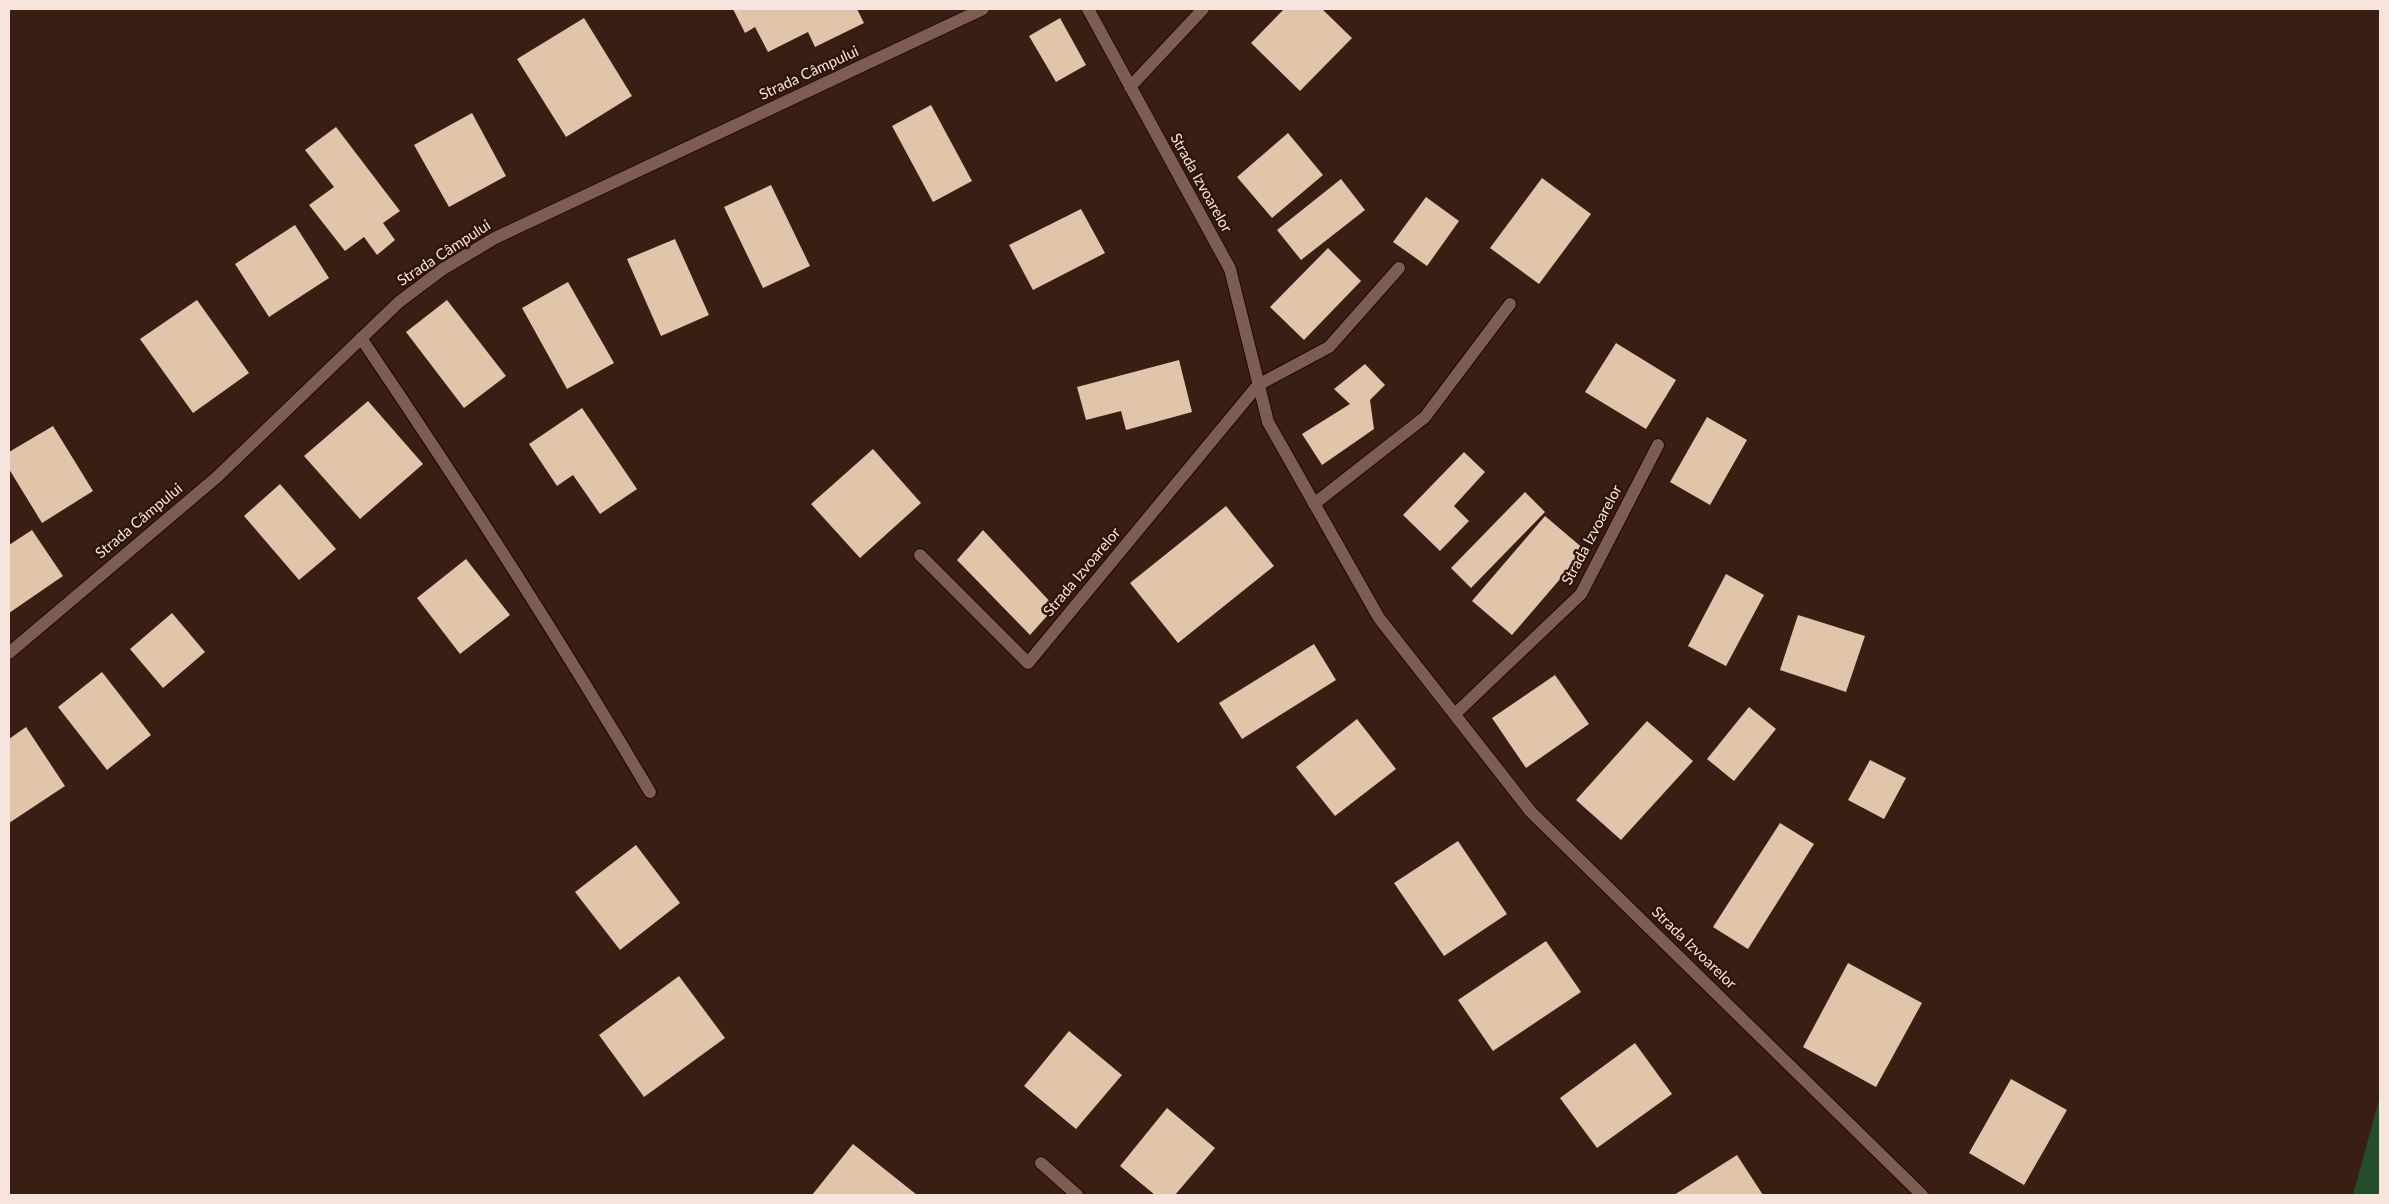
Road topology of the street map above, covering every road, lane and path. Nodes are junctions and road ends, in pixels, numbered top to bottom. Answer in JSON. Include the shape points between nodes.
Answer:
{"nodes":[{"id":1,"x":983,"y":9,"type":"edge"},
{"id":2,"x":1088,"y":9,"type":"edge"},
{"id":3,"x":1203,"y":9,"type":"edge"},
{"id":4,"x":1130,"y":87,"type":"junction"},
{"id":5,"x":1399,"y":268,"type":"dead end"},
{"id":6,"x":1510,"y":304,"type":"dead end"},
{"id":7,"x":361,"y":338,"type":"junction"},
{"id":8,"x":1258,"y":384,"type":"junction"},
{"id":9,"x":1658,"y":444,"type":"dead end"},
{"id":10,"x":1314,"y":504,"type":"junction"},
{"id":11,"x":920,"y":556,"type":"dead end"},
{"id":12,"x":9,"y":652,"type":"edge"},
{"id":13,"x":1454,"y":714,"type":"junction"},
{"id":14,"x":650,"y":792,"type":"dead end"},
{"id":15,"x":1040,"y":1163,"type":"dead end"},
{"id":16,"x":1077,"y":1195,"type":"edge"},
{"id":17,"x":1922,"y":1195,"type":"edge"}],
"edges":[{"from":1,"to":7,"type":"street","name":"Strada Câmpului","via":[[495,238],[443,269],[399,302]]},
{"from":2,"to":4,"type":"street","name":"Strada Izvoarelor"},
{"from":3,"to":4,"type":"street"},
{"from":4,"to":8,"type":"street","name":"Strada Izvoarelor","via":[[1230,269]]},
{"from":5,"to":8,"type":"street","name":"Strada Izvoarelor","via":[[1329,347]]},
{"from":6,"to":10,"type":"street","via":[[1425,417]]},
{"from":7,"to":12,"type":"street","name":"Strada Câmpului","via":[[217,477]]},
{"from":7,"to":14,"type":"street","via":[[478,513],[583,678]]},
{"from":8,"to":10,"type":"street","name":"Strada Izvoarelor","via":[[1268,422]]},
{"from":8,"to":11,"type":"street","name":"Strada Izvoarelor","via":[[1028,663]]},
{"from":9,"to":13,"type":"street","name":"Strada Izvoarelor","via":[[1580,594]]},
{"from":10,"to":13,"type":"street","name":"Strada Izvoarelor","via":[[1379,618]]},
{"from":13,"to":17,"type":"street","name":"Strada Izvoarelor","via":[[1531,812]]},
{"from":15,"to":16,"type":"street"}]}
